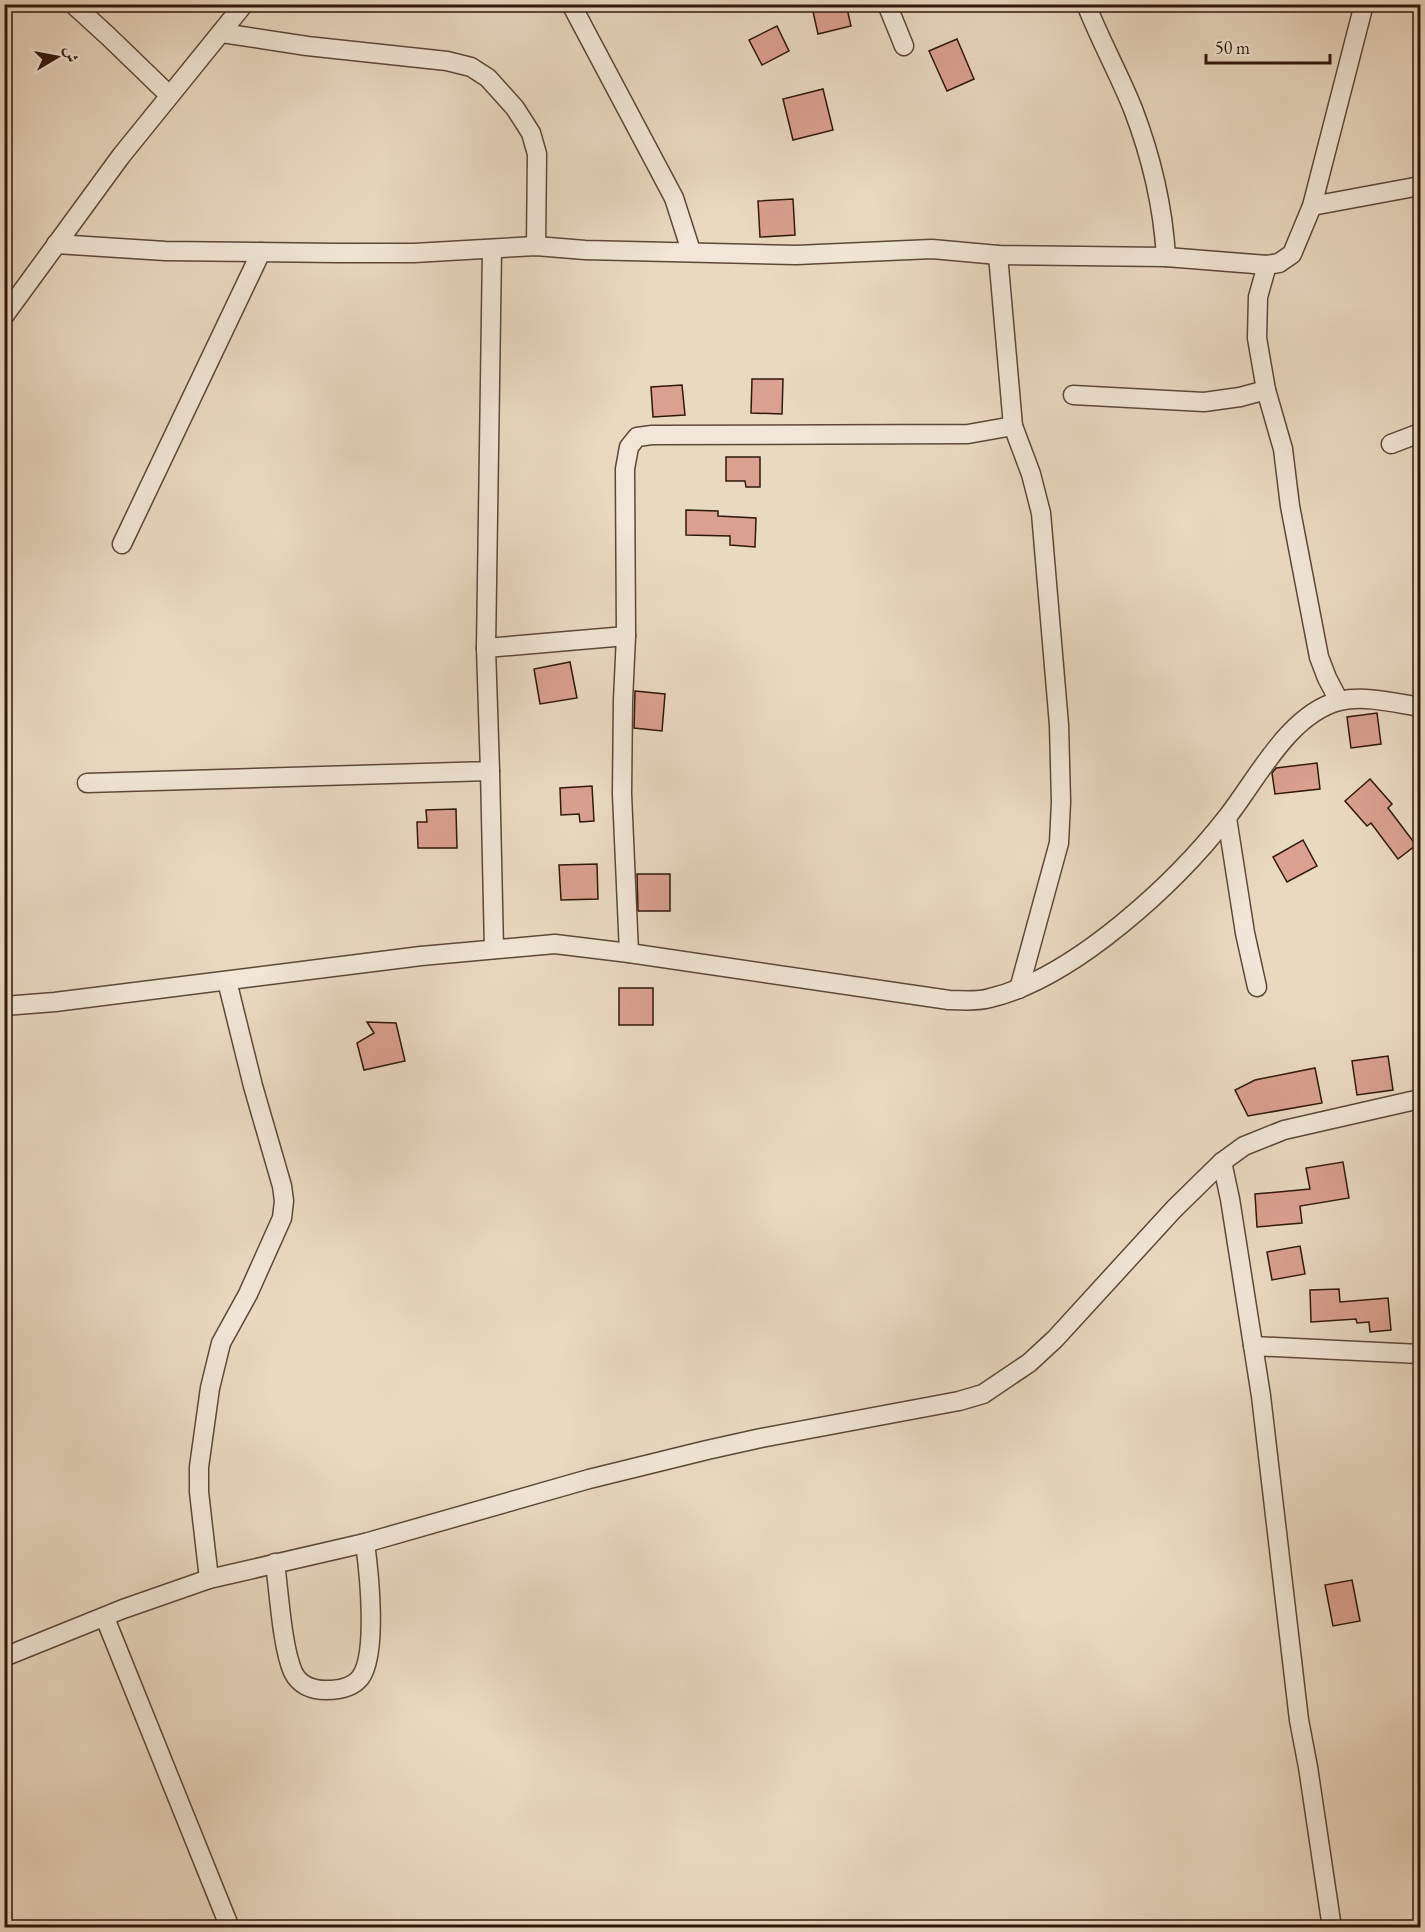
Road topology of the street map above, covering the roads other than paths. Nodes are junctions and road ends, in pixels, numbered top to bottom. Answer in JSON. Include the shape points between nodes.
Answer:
{"nodes":[{"id":1,"x":73,"y":4,"type":"edge"},
{"id":2,"x":244,"y":4,"type":"edge"},
{"id":3,"x":571,"y":4,"type":"edge"},
{"id":4,"x":887,"y":4,"type":"edge"},
{"id":5,"x":1086,"y":4,"type":"edge"},
{"id":6,"x":1364,"y":4,"type":"edge"},
{"id":7,"x":222,"y":33,"type":"junction"},
{"id":8,"x":904,"y":46,"type":"dead end"},
{"id":9,"x":169,"y":95,"type":"junction"},
{"id":10,"x":1420,"y":186,"type":"edge"},
{"id":11,"x":1312,"y":206,"type":"junction"},
{"id":12,"x":56,"y":244,"type":"junction"},
{"id":13,"x":536,"y":246,"type":"junction"},
{"id":14,"x":492,"y":249,"type":"junction"},
{"id":15,"x":691,"y":251,"type":"junction"},
{"id":16,"x":261,"y":252,"type":"junction"},
{"id":17,"x":998,"y":255,"type":"junction"},
{"id":18,"x":1166,"y":256,"type":"junction"},
{"id":19,"x":1267,"y":265,"type":"junction"},
{"id":20,"x":4,"y":288,"type":"edge"},
{"id":21,"x":23,"y":288,"type":"junction"},
{"id":22,"x":4,"y":316,"type":"edge"},
{"id":23,"x":1266,"y":390,"type":"junction"},
{"id":24,"x":1073,"y":395,"type":"dead end"},
{"id":25,"x":1013,"y":426,"type":"junction"},
{"id":26,"x":1420,"y":433,"type":"edge"},
{"id":27,"x":1391,"y":444,"type":"dead end"},
{"id":28,"x":122,"y":544,"type":"dead end"},
{"id":29,"x":626,"y":636,"type":"junction"},
{"id":30,"x":486,"y":648,"type":"junction"},
{"id":31,"x":1339,"y":702,"type":"junction"},
{"id":32,"x":1420,"y":707,"type":"edge"},
{"id":33,"x":490,"y":771,"type":"junction"},
{"id":34,"x":87,"y":783,"type":"dead end"},
{"id":35,"x":1227,"y":818,"type":"junction"},
{"id":36,"x":494,"y":949,"type":"junction"},
{"id":37,"x":629,"y":953,"type":"junction"},
{"id":38,"x":227,"y":981,"type":"junction"},
{"id":39,"x":1257,"y":987,"type":"dead end"},
{"id":40,"x":1019,"y":989,"type":"junction"},
{"id":41,"x":4,"y":1006,"type":"edge"},
{"id":42,"x":1420,"y":1100,"type":"edge"},
{"id":43,"x":1222,"y":1162,"type":"junction"},
{"id":44,"x":1253,"y":1346,"type":"junction"},
{"id":45,"x":1420,"y":1354,"type":"edge"},
{"id":46,"x":365,"y":1543,"type":"junction"},
{"id":47,"x":275,"y":1563,"type":"junction"},
{"id":48,"x":209,"y":1579,"type":"junction"},
{"id":49,"x":105,"y":1618,"type":"junction"},
{"id":50,"x":4,"y":1657,"type":"edge"},
{"id":51,"x":230,"y":1928,"type":"edge"},
{"id":52,"x":1332,"y":1928,"type":"edge"}],
"edges":[{"from":1,"to":9,"type":"street"},
{"from":2,"to":7,"type":"street"},
{"from":3,"to":15,"type":"street","via":[[674,198]]},
{"from":4,"to":8,"type":"street"},
{"from":5,"to":18,"type":"street","via":[[1143,139],[1161,209]]},
{"from":6,"to":11,"type":"street"},
{"from":7,"to":9,"type":"street"},
{"from":7,"to":13,"type":"street","via":[[447,61],[471,67],[488,78],[515,108],[531,133],[537,154]]},
{"from":9,"to":12,"type":"street"},
{"from":10,"to":11,"type":"street"},
{"from":11,"to":19,"type":"street","via":[[1292,254],[1279,263]]},
{"from":12,"to":16,"type":"street"},
{"from":12,"to":21,"type":"street"},
{"from":13,"to":14,"type":"street"},
{"from":13,"to":15,"type":"street"},
{"from":14,"to":16,"type":"street"},
{"from":14,"to":30,"type":"street"},
{"from":15,"to":17,"type":"street","via":[[796,255],[932,249]]},
{"from":16,"to":28,"type":"street"},
{"from":17,"to":18,"type":"street"},
{"from":17,"to":25,"type":"street"},
{"from":18,"to":19,"type":"street"},
{"from":19,"to":23,"type":"street","via":[[1258,297],[1257,321]]},
{"from":20,"to":21,"type":"street"},
{"from":21,"to":22,"type":"street"},
{"from":23,"to":24,"type":"street","via":[[1204,402]]},
{"from":23,"to":31,"type":"street","via":[[1283,449],[1319,657]]},
{"from":25,"to":29,"type":"street","via":[[968,434],[637,437],[629,447],[625,469]]},
{"from":25,"to":40,"type":"street","via":[[1041,513],[1060,761],[1059,843]]},
{"from":26,"to":27,"type":"street"},
{"from":29,"to":30,"type":"street"},
{"from":29,"to":37,"type":"street","via":[[622,794]]},
{"from":30,"to":33,"type":"street"},
{"from":31,"to":32,"type":"street","via":[[1370,700]]},
{"from":31,"to":35,"type":"street","via":[[1312,716],[1287,736]]},
{"from":33,"to":34,"type":"street"},
{"from":33,"to":36,"type":"street"},
{"from":35,"to":39,"type":"street"},
{"from":35,"to":40,"type":"street","via":[[1138,912],[1050,975]]},
{"from":36,"to":37,"type":"street","via":[[555,944]]},
{"from":36,"to":38,"type":"street"},
{"from":37,"to":40,"type":"street","via":[[950,1000],[990,999]]},
{"from":38,"to":41,"type":"street"},
{"from":38,"to":48,"type":"street","via":[[284,1202],[282,1218],[270,1245],[221,1343],[210,1388],[199,1467]]},
{"from":42,"to":43,"type":"street","via":[[1284,1130],[1244,1146]]},
{"from":43,"to":44,"type":"street"},
{"from":43,"to":46,"type":"street","via":[[1055,1339],[1029,1363],[982,1394],[707,1450]]},
{"from":44,"to":45,"type":"street"},
{"from":44,"to":52,"type":"street","via":[[1299,1720]]},
{"from":46,"to":47,"type":"street"},
{"from":46,"to":47,"type":"street","via":[[371,1603],[366,1664],[359,1680],[343,1688],[313,1689],[302,1684],[294,1673]]},
{"from":47,"to":48,"type":"street"},
{"from":48,"to":49,"type":"street"},
{"from":49,"to":50,"type":"street"},
{"from":49,"to":51,"type":"street"}]}
